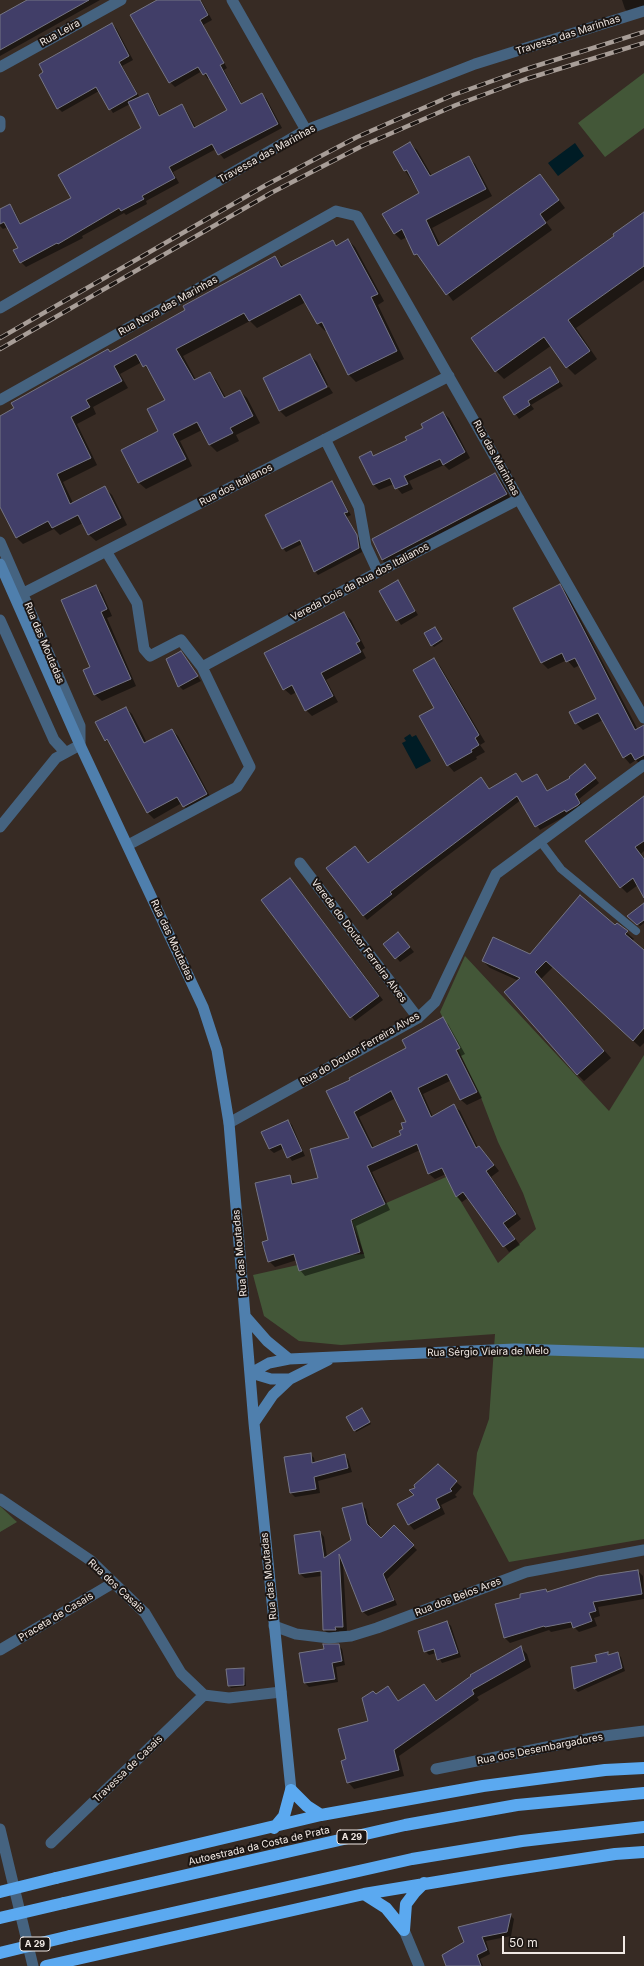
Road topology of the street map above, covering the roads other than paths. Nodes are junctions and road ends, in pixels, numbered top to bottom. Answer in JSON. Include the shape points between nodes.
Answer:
{"nodes":[{"id":1,"x":120,"y":0,"type":"edge"},
{"id":2,"x":232,"y":0,"type":"edge"},
{"id":3,"x":644,"y":11,"type":"edge"},
{"id":4,"x":0,"y":67,"type":"edge"},
{"id":5,"x":0,"y":121,"type":"edge"},
{"id":6,"x":0,"y":127,"type":"edge"},
{"id":7,"x":306,"y":130,"type":"junction"},
{"id":8,"x":336,"y":211,"type":"joint"},
{"id":9,"x":0,"y":308,"type":"edge"},
{"id":10,"x":449,"y":376,"type":"junction"},
{"id":11,"x":0,"y":400,"type":"edge"},
{"id":12,"x":325,"y":439,"type":"junction"},
{"id":13,"x":519,"y":499,"type":"junction"},
{"id":14,"x":0,"y":542,"type":"edge"},
{"id":15,"x":106,"y":551,"type":"junction"},
{"id":16,"x":0,"y":564,"type":"edge"},
{"id":17,"x":378,"y":572,"type":"junction"},
{"id":18,"x":22,"y":594,"type":"junction"},
{"id":19,"x":0,"y":620,"type":"edge"},
{"id":20,"x":202,"y":667,"type":"junction"},
{"id":21,"x":644,"y":718,"type":"edge"},
{"id":22,"x":80,"y":745,"type":"junction"},
{"id":23,"x":65,"y":752,"type":"junction"},
{"id":24,"x":644,"y":765,"type":"edge"},
{"id":25,"x":0,"y":827,"type":"edge"},
{"id":26,"x":540,"y":841,"type":"junction"},
{"id":27,"x":128,"y":846,"type":"junction"},
{"id":28,"x":300,"y":863,"type":"dead end"},
{"id":29,"x":636,"y":931,"type":"dead end"},
{"id":30,"x":418,"y":1018,"type":"junction"},
{"id":31,"x":229,"y":1123,"type":"junction"},
{"id":32,"x":246,"y":1317,"type":"junction"},
{"id":33,"x":644,"y":1353,"type":"edge"},
{"id":34,"x":333,"y":1358,"type":"junction"},
{"id":35,"x":289,"y":1359,"type":"junction"},
{"id":36,"x":251,"y":1372,"type":"junction"},
{"id":37,"x":290,"y":1379,"type":"junction"},
{"id":38,"x":254,"y":1423,"type":"junction"},
{"id":39,"x":0,"y":1499,"type":"edge"},
{"id":40,"x":644,"y":1550,"type":"edge"},
{"id":41,"x":113,"y":1583,"type":"junction"},
{"id":42,"x":274,"y":1626,"type":"junction"},
{"id":43,"x":0,"y":1650,"type":"edge"},
{"id":44,"x":281,"y":1692,"type":"junction"},
{"id":45,"x":204,"y":1695,"type":"junction"},
{"id":46,"x":644,"y":1731,"type":"edge"},
{"id":47,"x":644,"y":1768,"type":"edge"},
{"id":48,"x":436,"y":1769,"type":"dead end"},
{"id":49,"x":291,"y":1790,"type":"junction"},
{"id":50,"x":644,"y":1792,"type":"edge"},
{"id":51,"x":321,"y":1815,"type":"junction"},
{"id":52,"x":644,"y":1827,"type":"edge"},
{"id":53,"x":274,"y":1828,"type":"junction"},
{"id":54,"x":0,"y":1829,"type":"edge"},
{"id":55,"x":51,"y":1843,"type":"dead end"},
{"id":56,"x":644,"y":1852,"type":"edge"},
{"id":57,"x":424,"y":1883,"type":"junction"},
{"id":58,"x":0,"y":1892,"type":"edge"},
{"id":59,"x":364,"y":1894,"type":"junction"},
{"id":60,"x":0,"y":1918,"type":"edge"},
{"id":61,"x":404,"y":1930,"type":"junction"},
{"id":62,"x":0,"y":1953,"type":"edge"},
{"id":63,"x":33,"y":1966,"type":"edge"},
{"id":64,"x":46,"y":1966,"type":"edge"},
{"id":65,"x":419,"y":1966,"type":"edge"}],
"edges":[{"from":1,"to":4,"type":"street","name":"Rua Leira"},
{"from":2,"to":7,"type":"street"},
{"from":3,"to":7,"type":"street","name":"Travessa das Marinhas","via":[[475,64]]},
{"from":5,"to":6,"type":"street"},
{"from":7,"to":9,"type":"street","name":"Travessa das Marinhas"},
{"from":8,"to":10,"type":"street","name":"Rua das Marinhas","via":[[357,216]]},
{"from":8,"to":11,"type":"street","name":"Rua Nova das Marinhas"},
{"from":10,"to":12,"type":"street","name":"Rua dos Italianos"},
{"from":10,"to":13,"type":"street","name":"Rua das Marinhas"},
{"from":12,"to":15,"type":"street","name":"Rua dos Italianos"},
{"from":12,"to":17,"type":"street","via":[[359,507],[366,546]]},
{"from":13,"to":17,"type":"street","name":"Vereda Dois da Rua dos Italianos"},
{"from":13,"to":21,"type":"street","name":"Rua das Marinhas"},
{"from":14,"to":18,"type":"street","name":"Rua das Moutadas"},
{"from":15,"to":18,"type":"street","name":"Rua dos Italianos"},
{"from":15,"to":20,"type":"street","via":[[137,603],[144,649],[150,656],[182,640]]},
{"from":16,"to":22,"type":"main road","name":"Rua das Moutadas"},
{"from":17,"to":20,"type":"street","name":"Vereda Dois da Rua dos Italianos"},
{"from":18,"to":22,"type":"street","name":"Rua das Moutadas","via":[[80,726]]},
{"from":19,"to":23,"type":"street","via":[[54,740]]},
{"from":20,"to":27,"type":"street","via":[[250,767],[236,787]]},
{"from":22,"to":23,"type":"street"},
{"from":22,"to":27,"type":"main road","name":"Rua das Moutadas"},
{"from":23,"to":25,"type":"street","via":[[56,758]]},
{"from":24,"to":26,"type":"street","name":"Rua do Doutor Ferreira Alves"},
{"from":26,"to":29,"type":"lane","via":[[560,869]]},
{"from":26,"to":30,"type":"street","name":"Rua do Doutor Ferreira Alves","via":[[496,874],[436,1002]]},
{"from":27,"to":31,"type":"main road","name":"Rua das Moutadas","via":[[203,1007],[217,1050]]},
{"from":28,"to":30,"type":"street","name":"Vereda do Doutor Ferreira Alves"},
{"from":30,"to":31,"type":"street","name":"Rua do Doutor Ferreira Alves"},
{"from":31,"to":32,"type":"main road","name":"Rua das Moutadas"},
{"from":32,"to":35,"type":"main road","via":[[267,1341]]},
{"from":32,"to":36,"type":"main road","name":"Rua das Moutadas"},
{"from":33,"to":34,"type":"main road","name":"Rua Sérgio Vieira de Melo","via":[[515,1349]]},
{"from":34,"to":35,"type":"main road","name":"Rua Sérgio Vieira de Melo"},
{"from":34,"to":37,"type":"main road","name":"Rua Sérgio Vieira de Melo"},
{"from":35,"to":36,"type":"main road","name":"Rua Sérgio Vieira de Melo","via":[[269,1363]]},
{"from":36,"to":37,"type":"main road","name":"Rua Sérgio Vieira de Melo","via":[[270,1379]]},
{"from":36,"to":38,"type":"main road","name":"Rua das Moutadas"},
{"from":37,"to":38,"type":"main road","name":"Rua Sérgio Vieira de Melo","via":[[273,1395]]},
{"from":38,"to":42,"type":"main road","name":"Rua das Moutadas"},
{"from":39,"to":41,"type":"street","name":"Rua dos Casais","via":[[90,1560]]},
{"from":40,"to":42,"type":"street","name":"Rua dos Belos Ares","via":[[526,1572],[351,1636],[329,1638],[303,1635]]},
{"from":41,"to":43,"type":"street","name":"Praceta de Casais"},
{"from":41,"to":45,"type":"street","name":"Rua dos Casais","via":[[145,1613],[181,1673]]},
{"from":42,"to":44,"type":"main road","name":"Rua das Moutadas"},
{"from":44,"to":45,"type":"street","via":[[229,1698]]},
{"from":44,"to":49,"type":"main road","name":"Rua das Moutadas"},
{"from":45,"to":55,"type":"street","name":"Travessa de Casais"},
{"from":46,"to":48,"type":"street","name":"Rua dos Desembargadores","via":[[597,1737]]},
{"from":47,"to":51,"type":"highway","via":[[605,1770],[483,1786]]},
{"from":49,"to":51,"type":"highway","via":[[306,1806]]},
{"from":49,"to":53,"type":"highway","via":[[284,1816]]},
{"from":50,"to":60,"type":"highway","name":"Autoestrada da Costa de Prata","number":"A 29","bridge":true,"via":[[517,1805],[405,1825]]},
{"from":51,"to":53,"type":"highway"},
{"from":52,"to":62,"type":"highway","number":"A 29","bridge":true,"via":[[522,1841],[412,1859]]},
{"from":53,"to":58,"type":"highway","bridge":true},
{"from":54,"to":63,"type":"street"},
{"from":56,"to":57,"type":"highway","number":"A 29","via":[[615,1854]]},
{"from":57,"to":59,"type":"highway","number":"A 29"},
{"from":57,"to":61,"type":"highway","via":[[406,1904]]},
{"from":59,"to":61,"type":"highway","via":[[386,1908]]},
{"from":59,"to":64,"type":"highway","number":"A 29"},
{"from":61,"to":65,"type":"street"}]}
